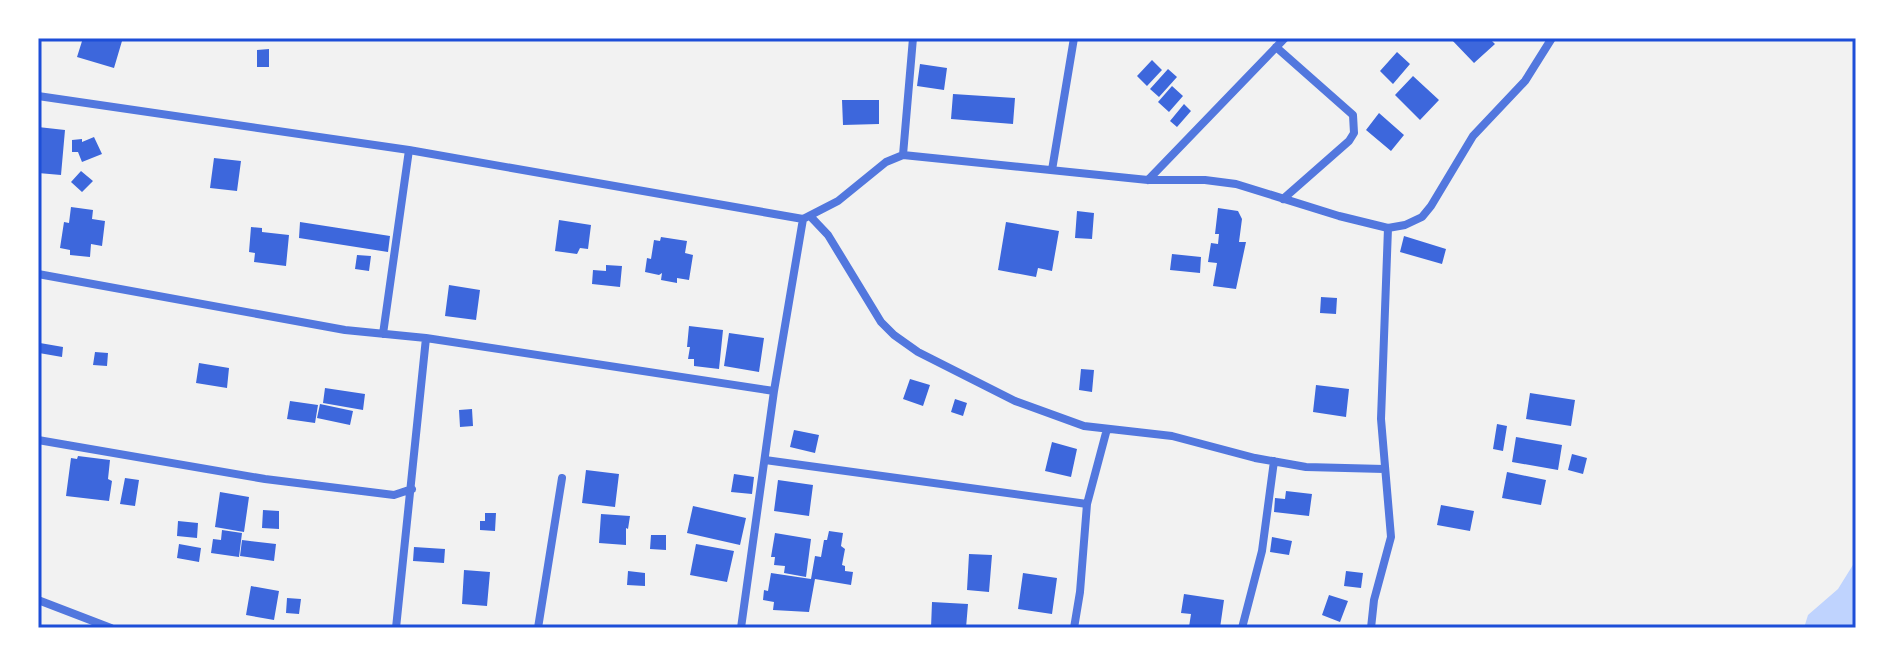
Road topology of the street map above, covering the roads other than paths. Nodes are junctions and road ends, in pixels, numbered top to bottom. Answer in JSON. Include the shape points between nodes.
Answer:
{"nodes":[{"id":1,"x":913,"y":38,"type":"edge"},
{"id":2,"x":1074,"y":38,"type":"edge"},
{"id":3,"x":1285,"y":38,"type":"edge"},
{"id":4,"x":1552,"y":38,"type":"edge"},
{"id":5,"x":1276,"y":47,"type":"junction"},
{"id":6,"x":38,"y":96,"type":"edge"},
{"id":7,"x":409,"y":150,"type":"junction"},
{"id":8,"x":903,"y":155,"type":"junction"},
{"id":9,"x":1052,"y":170,"type":"junction"},
{"id":10,"x":1148,"y":180,"type":"junction"},
{"id":11,"x":1283,"y":199,"type":"junction"},
{"id":12,"x":807,"y":217,"type":"junction"},
{"id":13,"x":1388,"y":228,"type":"junction"},
{"id":14,"x":38,"y":274,"type":"edge"},
{"id":15,"x":383,"y":334,"type":"junction"},
{"id":16,"x":426,"y":338,"type":"junction"},
{"id":17,"x":774,"y":391,"type":"junction"},
{"id":18,"x":1107,"y":429,"type":"junction"},
{"id":19,"x":38,"y":440,"type":"edge"},
{"id":20,"x":765,"y":460,"type":"junction"},
{"id":21,"x":1274,"y":461,"type":"junction"},
{"id":22,"x":1384,"y":469,"type":"junction"},
{"id":23,"x":562,"y":478,"type":"dead end"},
{"id":24,"x":412,"y":489,"type":"junction"},
{"id":25,"x":1087,"y":504,"type":"junction"},
{"id":26,"x":38,"y":600,"type":"edge"},
{"id":27,"x":111,"y":628,"type":"edge"},
{"id":28,"x":396,"y":628,"type":"edge"},
{"id":29,"x":538,"y":628,"type":"edge"},
{"id":30,"x":741,"y":628,"type":"edge"},
{"id":31,"x":1074,"y":628,"type":"edge"},
{"id":32,"x":1242,"y":628,"type":"edge"},
{"id":33,"x":1371,"y":628,"type":"edge"}],
"edges":[{"from":1,"to":8,"type":"street"},
{"from":2,"to":9,"type":"street"},
{"from":3,"to":5,"type":"street"},
{"from":4,"to":13,"type":"street","via":[[1525,81],[1473,136],[1422,217]]},
{"from":5,"to":10,"type":"street"},
{"from":5,"to":11,"type":"street","via":[[1353,115],[1355,124],[1349,141]]},
{"from":6,"to":7,"type":"street"},
{"from":7,"to":12,"type":"street"},
{"from":7,"to":15,"type":"street"},
{"from":8,"to":9,"type":"street"},
{"from":8,"to":12,"type":"street"},
{"from":9,"to":10,"type":"street"},
{"from":10,"to":11,"type":"street","via":[[1221,182]]},
{"from":11,"to":13,"type":"street"},
{"from":12,"to":17,"type":"street"},
{"from":12,"to":18,"type":"street","via":[[828,235],[881,322],[918,352],[1015,401]]},
{"from":13,"to":22,"type":"street"},
{"from":14,"to":15,"type":"street"},
{"from":15,"to":16,"type":"street"},
{"from":16,"to":17,"type":"street"},
{"from":16,"to":24,"type":"street"},
{"from":17,"to":20,"type":"street"},
{"from":18,"to":21,"type":"street","via":[[1172,436]]},
{"from":18,"to":25,"type":"street"},
{"from":19,"to":24,"type":"street","via":[[265,479],[394,495]]},
{"from":20,"to":25,"type":"street"},
{"from":20,"to":30,"type":"street"},
{"from":21,"to":22,"type":"street"},
{"from":21,"to":32,"type":"street","via":[[1262,551]]},
{"from":22,"to":33,"type":"street","via":[[1391,537]]},
{"from":23,"to":29,"type":"street"},
{"from":24,"to":28,"type":"street"},
{"from":25,"to":31,"type":"street"},
{"from":26,"to":27,"type":"street"}]}
